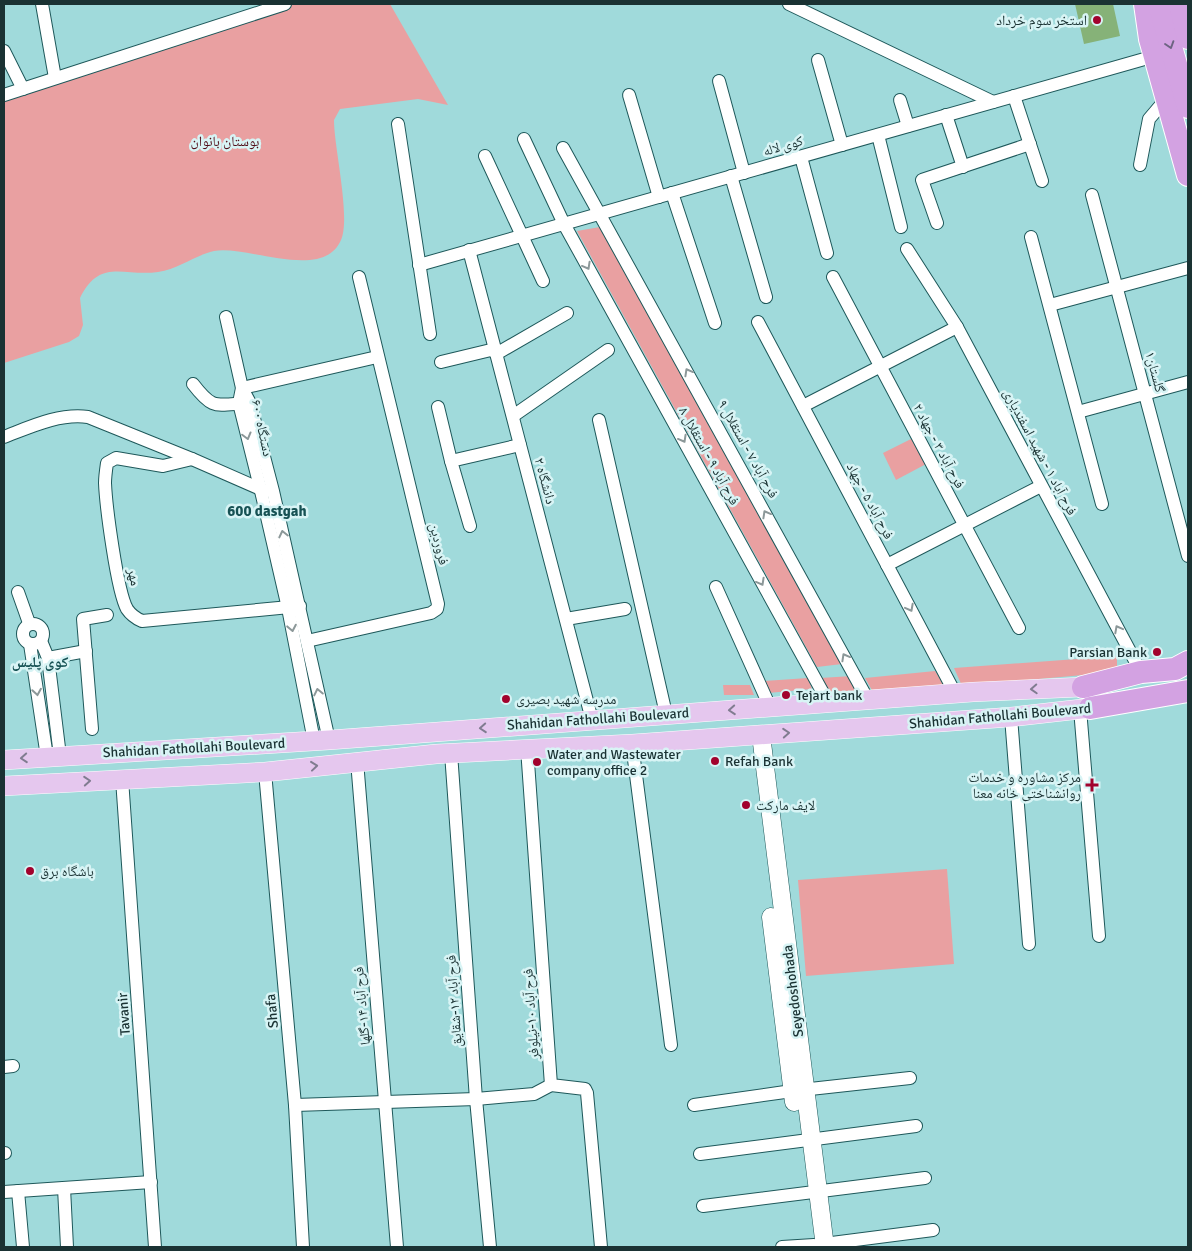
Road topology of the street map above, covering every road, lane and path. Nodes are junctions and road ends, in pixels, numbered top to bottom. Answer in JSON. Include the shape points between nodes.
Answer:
{"nodes":[{"id":1,"x":42,"y":4,"type":"edge"},
{"id":2,"x":285,"y":4,"type":"edge"},
{"id":3,"x":789,"y":4,"type":"edge"},
{"id":4,"x":1180,"y":4,"type":"edge"},
{"id":5,"x":1148,"y":5,"type":"edge"},
{"id":6,"x":1188,"y":38,"type":"edge"},
{"id":7,"x":4,"y":51,"type":"edge"},
{"id":8,"x":1155,"y":56,"type":"junction"},
{"id":9,"x":818,"y":60,"type":"dead end"},
{"id":10,"x":55,"y":78,"type":"junction"},
{"id":11,"x":719,"y":81,"type":"dead end"},
{"id":12,"x":23,"y":88,"type":"junction"},
{"id":13,"x":1175,"y":92,"type":"junction"},
{"id":14,"x":4,"y":95,"type":"edge"},
{"id":15,"x":628,"y":95,"type":"dead end"},
{"id":16,"x":1014,"y":96,"type":"junction"},
{"id":17,"x":900,"y":100,"type":"dead end"},
{"id":18,"x":993,"y":102,"type":"junction"},
{"id":19,"x":1188,"y":107,"type":"edge"},
{"id":20,"x":946,"y":116,"type":"junction"},
{"id":21,"x":398,"y":124,"type":"dead end"},
{"id":22,"x":908,"y":126,"type":"junction"},
{"id":23,"x":878,"y":135,"type":"junction"},
{"id":24,"x":524,"y":139,"type":"dead end"},
{"id":25,"x":1030,"y":144,"type":"junction"},
{"id":26,"x":842,"y":145,"type":"junction"},
{"id":27,"x":563,"y":148,"type":"dead end"},
{"id":28,"x":485,"y":156,"type":"dead end"},
{"id":29,"x":801,"y":157,"type":"junction"},
{"id":30,"x":1140,"y":165,"type":"dead end"},
{"id":31,"x":963,"y":167,"type":"junction"},
{"id":32,"x":744,"y":173,"type":"junction"},
{"id":33,"x":1188,"y":175,"type":"edge"},
{"id":34,"x":731,"y":176,"type":"junction"},
{"id":35,"x":1042,"y":182,"type":"dead end"},
{"id":36,"x":672,"y":193,"type":"junction"},
{"id":37,"x":1092,"y":195,"type":"dead end"},
{"id":38,"x":659,"y":197,"type":"junction"},
{"id":39,"x":600,"y":213,"type":"junction"},
{"id":40,"x":937,"y":223,"type":"dead end"},
{"id":41,"x":564,"y":224,"type":"junction"},
{"id":42,"x":901,"y":227,"type":"dead end"},
{"id":43,"x":523,"y":235,"type":"junction"},
{"id":44,"x":1031,"y":237,"type":"dead end"},
{"id":45,"x":469,"y":250,"type":"junction"},
{"id":46,"x":907,"y":250,"type":"dead end"},
{"id":47,"x":828,"y":253,"type":"dead end"},
{"id":48,"x":419,"y":264,"type":"junction"},
{"id":49,"x":1188,"y":268,"type":"edge"},
{"id":50,"x":359,"y":277,"type":"dead end"},
{"id":51,"x":833,"y":278,"type":"dead end"},
{"id":52,"x":543,"y":281,"type":"dead end"},
{"id":53,"x":1116,"y":287,"type":"junction"},
{"id":54,"x":766,"y":296,"type":"dead end"},
{"id":55,"x":1050,"y":305,"type":"junction"},
{"id":56,"x":567,"y":313,"type":"dead end"},
{"id":57,"x":226,"y":317,"type":"dead end"},
{"id":58,"x":758,"y":322,"type":"dead end"},
{"id":59,"x":715,"y":323,"type":"dead end"},
{"id":60,"x":957,"y":327,"type":"junction"},
{"id":61,"x":430,"y":334,"type":"dead end"},
{"id":62,"x":608,"y":350,"type":"dead end"},
{"id":63,"x":496,"y":352,"type":"junction"},
{"id":64,"x":376,"y":357,"type":"junction"},
{"id":65,"x":441,"y":362,"type":"dead end"},
{"id":66,"x":880,"y":366,"type":"junction"},
{"id":67,"x":1188,"y":382,"type":"edge"},
{"id":68,"x":193,"y":384,"type":"dead end"},
{"id":69,"x":242,"y":388,"type":"junction"},
{"id":70,"x":1145,"y":394,"type":"junction"},
{"id":71,"x":244,"y":403,"type":"junction"},
{"id":72,"x":803,"y":406,"type":"junction"},
{"id":73,"x":438,"y":407,"type":"dead end"},
{"id":74,"x":1078,"y":412,"type":"junction"},
{"id":75,"x":512,"y":416,"type":"junction"},
{"id":76,"x":599,"y":420,"type":"dead end"},
{"id":77,"x":4,"y":437,"type":"edge"},
{"id":78,"x":520,"y":444,"type":"junction"},
{"id":79,"x":192,"y":458,"type":"junction"},
{"id":80,"x":451,"y":461,"type":"junction"},
{"id":81,"x":1041,"y":486,"type":"junction"},
{"id":82,"x":267,"y":491,"type":"junction"},
{"id":83,"x":1102,"y":504,"type":"dead end"},
{"id":84,"x":470,"y":526,"type":"dead end"},
{"id":85,"x":964,"y":526,"type":"junction"},
{"id":86,"x":1188,"y":556,"type":"edge"},
{"id":87,"x":887,"y":565,"type":"junction"},
{"id":88,"x":716,"y":588,"type":"dead end"},
{"id":89,"x":18,"y":592,"type":"dead end"},
{"id":90,"x":294,"y":607,"type":"junction"},
{"id":91,"x":625,"y":609,"type":"dead end"},
{"id":92,"x":107,"y":615,"type":"dead end"},
{"id":93,"x":566,"y":619,"type":"junction"},
{"id":94,"x":1019,"y":628,"type":"dead end"},
{"id":95,"x":307,"y":641,"type":"junction"},
{"id":96,"x":35,"y":642,"type":"junction"},
{"id":97,"x":86,"y":651,"type":"junction"},
{"id":98,"x":48,"y":658,"type":"junction"},
{"id":99,"x":1185,"y":670,"type":"edge"},
{"id":100,"x":1141,"y":672,"type":"junction"},
{"id":101,"x":1188,"y":691,"type":"edge"},
{"id":102,"x":955,"y":693,"type":"junction"},
{"id":103,"x":868,"y":700,"type":"junction"},
{"id":104,"x":1084,"y":701,"type":"junction"},
{"id":105,"x":828,"y":702,"type":"junction"},
{"id":106,"x":1188,"y":704,"type":"edge"},
{"id":107,"x":770,"y":707,"type":"junction"},
{"id":108,"x":666,"y":714,"type":"junction"},
{"id":109,"x":1011,"y":718,"type":"junction"},
{"id":110,"x":592,"y":720,"type":"junction"},
{"id":111,"x":92,"y":729,"type":"dead end"},
{"id":112,"x":755,"y":735,"type":"junction"},
{"id":113,"x":321,"y":741,"type":"junction"},
{"id":114,"x":632,"y":744,"type":"junction"},
{"id":115,"x":528,"y":748,"type":"junction"},
{"id":116,"x":451,"y":753,"type":"junction"},
{"id":117,"x":53,"y":756,"type":"junction"},
{"id":118,"x":4,"y":760,"type":"edge"},
{"id":119,"x":357,"y":761,"type":"junction"},
{"id":120,"x":265,"y":772,"type":"junction"},
{"id":121,"x":122,"y":778,"type":"junction"},
{"id":122,"x":4,"y":786,"type":"edge"},
{"id":123,"x":1099,"y":936,"type":"dead end"},
{"id":124,"x":1030,"y":944,"type":"dead end"},
{"id":125,"x":671,"y":1045,"type":"dead end"},
{"id":126,"x":910,"y":1078,"type":"dead end"},
{"id":127,"x":550,"y":1085,"type":"junction"},
{"id":128,"x":798,"y":1090,"type":"junction"},
{"id":129,"x":476,"y":1099,"type":"junction"},
{"id":130,"x":384,"y":1101,"type":"junction"},
{"id":131,"x":694,"y":1104,"type":"dead end"},
{"id":132,"x":295,"y":1105,"type":"junction"},
{"id":133,"x":916,"y":1126,"type":"dead end"},
{"id":134,"x":805,"y":1140,"type":"junction"},
{"id":135,"x":700,"y":1154,"type":"dead end"},
{"id":136,"x":925,"y":1178,"type":"dead end"},
{"id":137,"x":152,"y":1182,"type":"junction"},
{"id":138,"x":64,"y":1188,"type":"junction"},
{"id":139,"x":18,"y":1191,"type":"junction"},
{"id":140,"x":4,"y":1192,"type":"edge"},
{"id":141,"x":811,"y":1193,"type":"junction"},
{"id":142,"x":703,"y":1206,"type":"dead end"},
{"id":143,"x":933,"y":1230,"type":"dead end"},
{"id":144,"x":819,"y":1246,"type":"edge"},
{"id":145,"x":23,"y":1247,"type":"edge"},
{"id":146,"x":66,"y":1247,"type":"edge"},
{"id":147,"x":155,"y":1247,"type":"edge"},
{"id":148,"x":303,"y":1247,"type":"edge"},
{"id":149,"x":398,"y":1247,"type":"edge"},
{"id":150,"x":490,"y":1247,"type":"edge"},
{"id":151,"x":601,"y":1247,"type":"edge"},
{"id":152,"x":782,"y":1247,"type":"edge"}],
"edges":[{"from":1,"to":10,"type":"street"},
{"from":2,"to":10,"type":"street"},
{"from":3,"to":18,"type":"street"},
{"from":4,"to":6,"type":"highway"},
{"from":5,"to":8,"type":"highway"},
{"from":5,"to":13,"type":"highway","one_way":true},
{"from":7,"to":12,"type":"street"},
{"from":8,"to":13,"type":"highway"},
{"from":8,"to":16,"type":"street","name":"کوی لاله"},
{"from":9,"to":26,"type":"street"},
{"from":10,"to":12,"type":"street"},
{"from":11,"to":32,"type":"street"},
{"from":12,"to":14,"type":"street"},
{"from":13,"to":19,"type":"highway"},
{"from":13,"to":30,"type":"street","via":[[1148,119]]},
{"from":13,"to":33,"type":"highway"},
{"from":15,"to":38,"type":"street"},
{"from":16,"to":18,"type":"street","name":"کوی لاله"},
{"from":16,"to":25,"type":"street"},
{"from":17,"to":22,"type":"street"},
{"from":18,"to":20,"type":"street","name":"کوی لاله"},
{"from":20,"to":22,"type":"street","name":"کوی لاله"},
{"from":20,"to":31,"type":"street"},
{"from":21,"to":48,"type":"street"},
{"from":22,"to":23,"type":"street","name":"کوی لاله"},
{"from":23,"to":26,"type":"street","name":"کوی لاله"},
{"from":23,"to":42,"type":"street"},
{"from":24,"to":41,"type":"street","name":"فرح آباد ۹ - استقلال ۸"},
{"from":25,"to":31,"type":"street"},
{"from":25,"to":35,"type":"street"},
{"from":26,"to":29,"type":"street","name":"کوی لاله"},
{"from":27,"to":39,"type":"street","name":"فرح آباد ۷ - استقلال ۹"},
{"from":28,"to":43,"type":"street"},
{"from":29,"to":32,"type":"street","name":"کوی لاله"},
{"from":29,"to":47,"type":"street"},
{"from":31,"to":40,"type":"street","via":[[922,180]]},
{"from":32,"to":34,"type":"street","name":"کوی لاله"},
{"from":34,"to":36,"type":"street","name":"کوی لاله"},
{"from":34,"to":54,"type":"street"},
{"from":36,"to":38,"type":"street","name":"کوی لاله"},
{"from":36,"to":59,"type":"street"},
{"from":37,"to":53,"type":"street","name":"گلستان۱"},
{"from":38,"to":39,"type":"street","name":"کوی لاله"},
{"from":39,"to":41,"type":"street","name":"کوی لاله"},
{"from":103,"to":39,"type":"street","name":"فرح آباد ۷ - استقلال ۹","one_way":true},
{"from":41,"to":43,"type":"street","name":"کوی لاله"},
{"from":41,"to":105,"type":"street","name":"فرح آباد ۹ - استقلال ۸","one_way":true},
{"from":43,"to":45,"type":"street","name":"کوی لاله"},
{"from":43,"to":52,"type":"street"},
{"from":44,"to":55,"type":"street"},
{"from":45,"to":48,"type":"street","name":"کوی لاله"},
{"from":45,"to":63,"type":"street","name":"دانشگاه ۲"},
{"from":46,"to":60,"type":"street","name":"فرح آباد ۱ - شهید اسفندیاری"},
{"from":48,"to":61,"type":"street"},
{"from":49,"to":53,"type":"street"},
{"from":50,"to":64,"type":"street"},
{"from":51,"to":66,"type":"street","name":"فرح آباد ۳ - جهاد ۲"},
{"from":53,"to":55,"type":"street"},
{"from":53,"to":70,"type":"street","name":"گلستان۱"},
{"from":55,"to":74,"type":"street"},
{"from":56,"to":63,"type":"street"},
{"from":57,"to":69,"type":"street","name":"۶۰۰ دستگاه"},
{"from":58,"to":72,"type":"street","name":"فرح آباد ۵ - جهاد"},
{"from":60,"to":66,"type":"street"},
{"from":60,"to":81,"type":"street","name":"فرح آباد ۱ - شهید اسفندیاری"},
{"from":62,"to":75,"type":"street"},
{"from":63,"to":65,"type":"street"},
{"from":63,"to":75,"type":"street","name":"دانشگاه ۲"},
{"from":64,"to":69,"type":"street"},
{"from":64,"to":95,"type":"street","name":"فروردین","via":[[437,609]]},
{"from":66,"to":72,"type":"street"},
{"from":66,"to":85,"type":"street","name":"فرح آباد ۳ - جهاد ۲"},
{"from":67,"to":70,"type":"street"},
{"from":68,"to":71,"type":"street","via":[[206,401],[213,404]]},
{"from":69,"to":71,"type":"street","name":"۶۰۰ دستگاه"},
{"from":70,"to":74,"type":"street"},
{"from":70,"to":86,"type":"street","name":"گلستان۱"},
{"from":71,"to":82,"type":"street","name":"۶۰۰ دستگاه"},
{"from":72,"to":87,"type":"street","name":"فرح آباد ۵ - جهاد"},
{"from":73,"to":80,"type":"street"},
{"from":74,"to":83,"type":"street"},
{"from":75,"to":78,"type":"street","name":"دانشگاه ۲"},
{"from":76,"to":108,"type":"street"},
{"from":77,"to":79,"type":"street","via":[[74,415],[100,421]]},
{"from":78,"to":80,"type":"street"},
{"from":78,"to":93,"type":"street","name":"دانشگاه ۲"},
{"from":79,"to":82,"type":"street"},
{"from":79,"to":90,"type":"street","name":"مهر","via":[[170,466],[116,458],[107,464],[105,482],[112,541],[126,607],[142,621]]},
{"from":80,"to":84,"type":"street"},
{"from":81,"to":85,"type":"street"},
{"from":100,"to":81,"type":"street","name":"فرح آباد ۱ - شهید اسفندیاری","one_way":true},
{"from":82,"to":90,"type":"street","name":"۶۰۰ دستگاه"},
{"from":85,"to":87,"type":"street"},
{"from":85,"to":94,"type":"street","name":"فرح آباد ۳ - جهاد ۲"},
{"from":87,"to":102,"type":"street","name":"فرح آباد ۵ - جهاد","one_way":true},
{"from":88,"to":107,"type":"street"},
{"from":89,"to":96,"type":"street","via":[[30,623],[22,637],[26,643]]},
{"from":90,"to":95,"type":"street","name":"۶۰۰ دستگاه"},
{"from":90,"to":113,"type":"street","name":"۶۰۰ دستگاه","one_way":true},
{"from":91,"to":93,"type":"street"},
{"from":92,"to":97,"type":"street","via":[[83,619]]},
{"from":93,"to":110,"type":"street","name":"دانشگاه ۲"},
{"from":113,"to":95,"type":"street","name":"۶۰۰ دستگاه","one_way":true},
{"from":96,"to":98,"type":"street"},
{"from":96,"to":117,"type":"street","one_way":true},
{"from":97,"to":98,"type":"street"},
{"from":97,"to":111,"type":"street"},
{"from":98,"to":117,"type":"street"},
{"from":99,"to":100,"type":"highway","name":"Shahidan Fathollahi Boulevard"},
{"from":99,"to":104,"type":"highway"},
{"from":100,"to":104,"type":"highway","name":"Shahidan Fathollahi Boulevard"},
{"from":101,"to":104,"type":"highway"},
{"from":102,"to":103,"type":"main road","name":"Shahidan Fathollahi Boulevard"},
{"from":104,"to":102,"type":"main road","name":"Shahidan Fathollahi Boulevard","one_way":true},
{"from":103,"to":105,"type":"main road","name":"Shahidan Fathollahi Boulevard"},
{"from":104,"to":106,"type":"highway","name":"Shahidan Fathollahi Boulevard"},
{"from":104,"to":109,"type":"main road","name":"Shahidan Fathollahi Boulevard"},
{"from":104,"to":123,"type":"street"},
{"from":105,"to":107,"type":"main road","name":"Shahidan Fathollahi Boulevard"},
{"from":107,"to":108,"type":"main road","name":"Shahidan Fathollahi Boulevard","one_way":true},
{"from":108,"to":110,"type":"main road","name":"Shahidan Fathollahi Boulevard"},
{"from":112,"to":109,"type":"main road","name":"Shahidan Fathollahi Boulevard","one_way":true},
{"from":109,"to":124,"type":"street"},
{"from":110,"to":113,"type":"main road","name":"Shahidan Fathollahi Boulevard","one_way":true},
{"from":112,"to":114,"type":"main road","name":"Shahidan Fathollahi Boulevard"},
{"from":112,"to":128,"type":"street","name":"Seyedoshohada"},
{"from":113,"to":117,"type":"main road","name":"Shahidan Fathollahi Boulevard"},
{"from":114,"to":115,"type":"main road","name":"Shahidan Fathollahi Boulevard"},
{"from":114,"to":125,"type":"street"},
{"from":115,"to":116,"type":"main road","name":"Shahidan Fathollahi Boulevard"},
{"from":115,"to":127,"type":"street","name":"فرح آباد ۱۰-نیلوفر"},
{"from":116,"to":119,"type":"main road","name":"Shahidan Fathollahi Boulevard"},
{"from":116,"to":129,"type":"street","name":"فرح آباد ۱۲-شقایق"},
{"from":117,"to":118,"type":"main road","name":"Shahidan Fathollahi Boulevard","one_way":true},
{"from":120,"to":119,"type":"main road","name":"Shahidan Fathollahi Boulevard","one_way":true},
{"from":119,"to":130,"type":"street","name":"فرح آباد ۱۴-گلها"},
{"from":120,"to":121,"type":"main road","name":"Shahidan Fathollahi Boulevard"},
{"from":120,"to":132,"type":"street","name":"Shafa"},
{"from":122,"to":121,"type":"main road","name":"Shahidan Fathollahi Boulevard","one_way":true},
{"from":121,"to":137,"type":"street","name":"Tavanir"},
{"from":126,"to":128,"type":"street"},
{"from":127,"to":129,"type":"street","via":[[534,1094]]},
{"from":127,"to":151,"type":"street","via":[[585,1089],[587,1093]]},
{"from":128,"to":131,"type":"street"},
{"from":128,"to":134,"type":"street","name":"Seyedoshohada"},
{"from":129,"to":130,"type":"street"},
{"from":129,"to":150,"type":"street","name":"فرح آباد ۱۲-شقایق"},
{"from":130,"to":132,"type":"street"},
{"from":130,"to":149,"type":"street","name":"فرح آباد ۱۴-گلها"},
{"from":132,"to":148,"type":"street","name":"Shafa"},
{"from":133,"to":134,"type":"street"},
{"from":134,"to":135,"type":"street"},
{"from":134,"to":141,"type":"street","name":"Seyedoshohada"},
{"from":136,"to":141,"type":"street"},
{"from":137,"to":138,"type":"street"},
{"from":137,"to":147,"type":"street","name":"Tavanir"},
{"from":138,"to":139,"type":"street"},
{"from":138,"to":146,"type":"street"},
{"from":139,"to":140,"type":"street"},
{"from":139,"to":145,"type":"street"},
{"from":141,"to":142,"type":"street"},
{"from":141,"to":144,"type":"street","name":"Seyedoshohada"},
{"from":143,"to":144,"type":"street"},
{"from":144,"to":152,"type":"street"}]}
